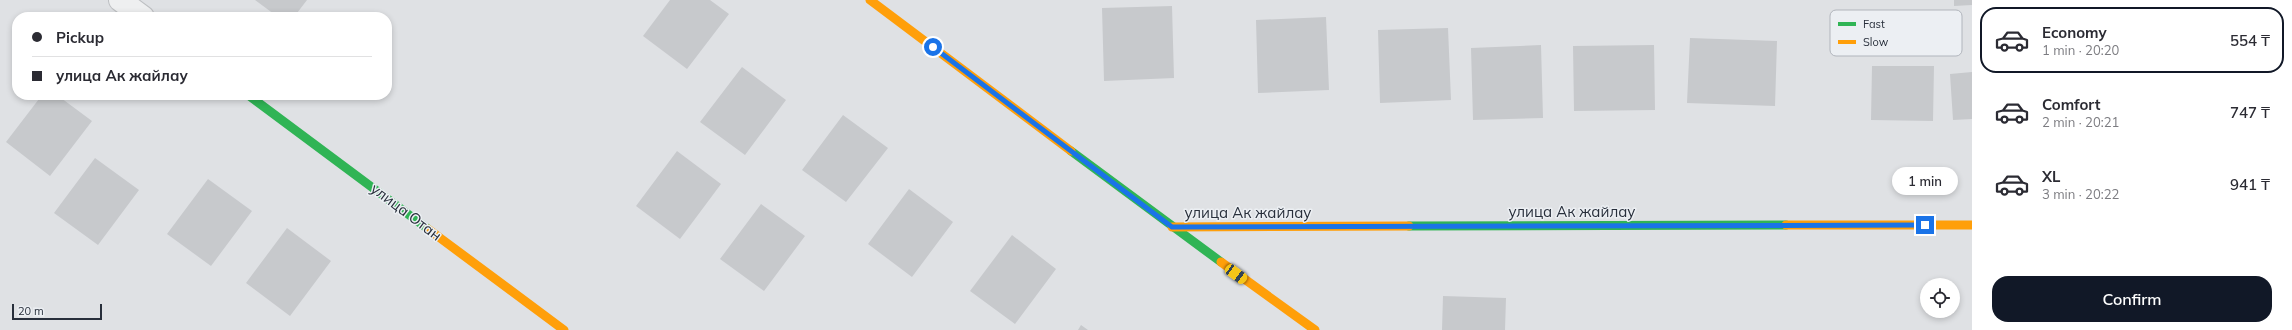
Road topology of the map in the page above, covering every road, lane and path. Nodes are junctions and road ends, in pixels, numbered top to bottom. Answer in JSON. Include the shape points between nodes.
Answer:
{"nodes":[{"id":1,"x":120,"y":0,"type":"edge"},
{"id":2,"x":870,"y":0,"type":"edge"},
{"id":3,"x":136,"y":12,"type":"edge"},
{"id":4,"x":255,"y":100,"type":"edge"},
{"id":5,"x":1972,"y":225,"type":"edge"},
{"id":6,"x":1172,"y":227,"type":"junction"},
{"id":7,"x":564,"y":330,"type":"edge"},
{"id":8,"x":1314,"y":330,"type":"edge"}],
"edges":[{"from":1,"to":3,"type":"street"},
{"from":2,"to":6,"type":"street"},
{"from":4,"to":7,"type":"street","name":"улица Отан"},
{"from":5,"to":6,"type":"street","name":"улица Ак жайлау"},
{"from":6,"to":8,"type":"street"}]}
